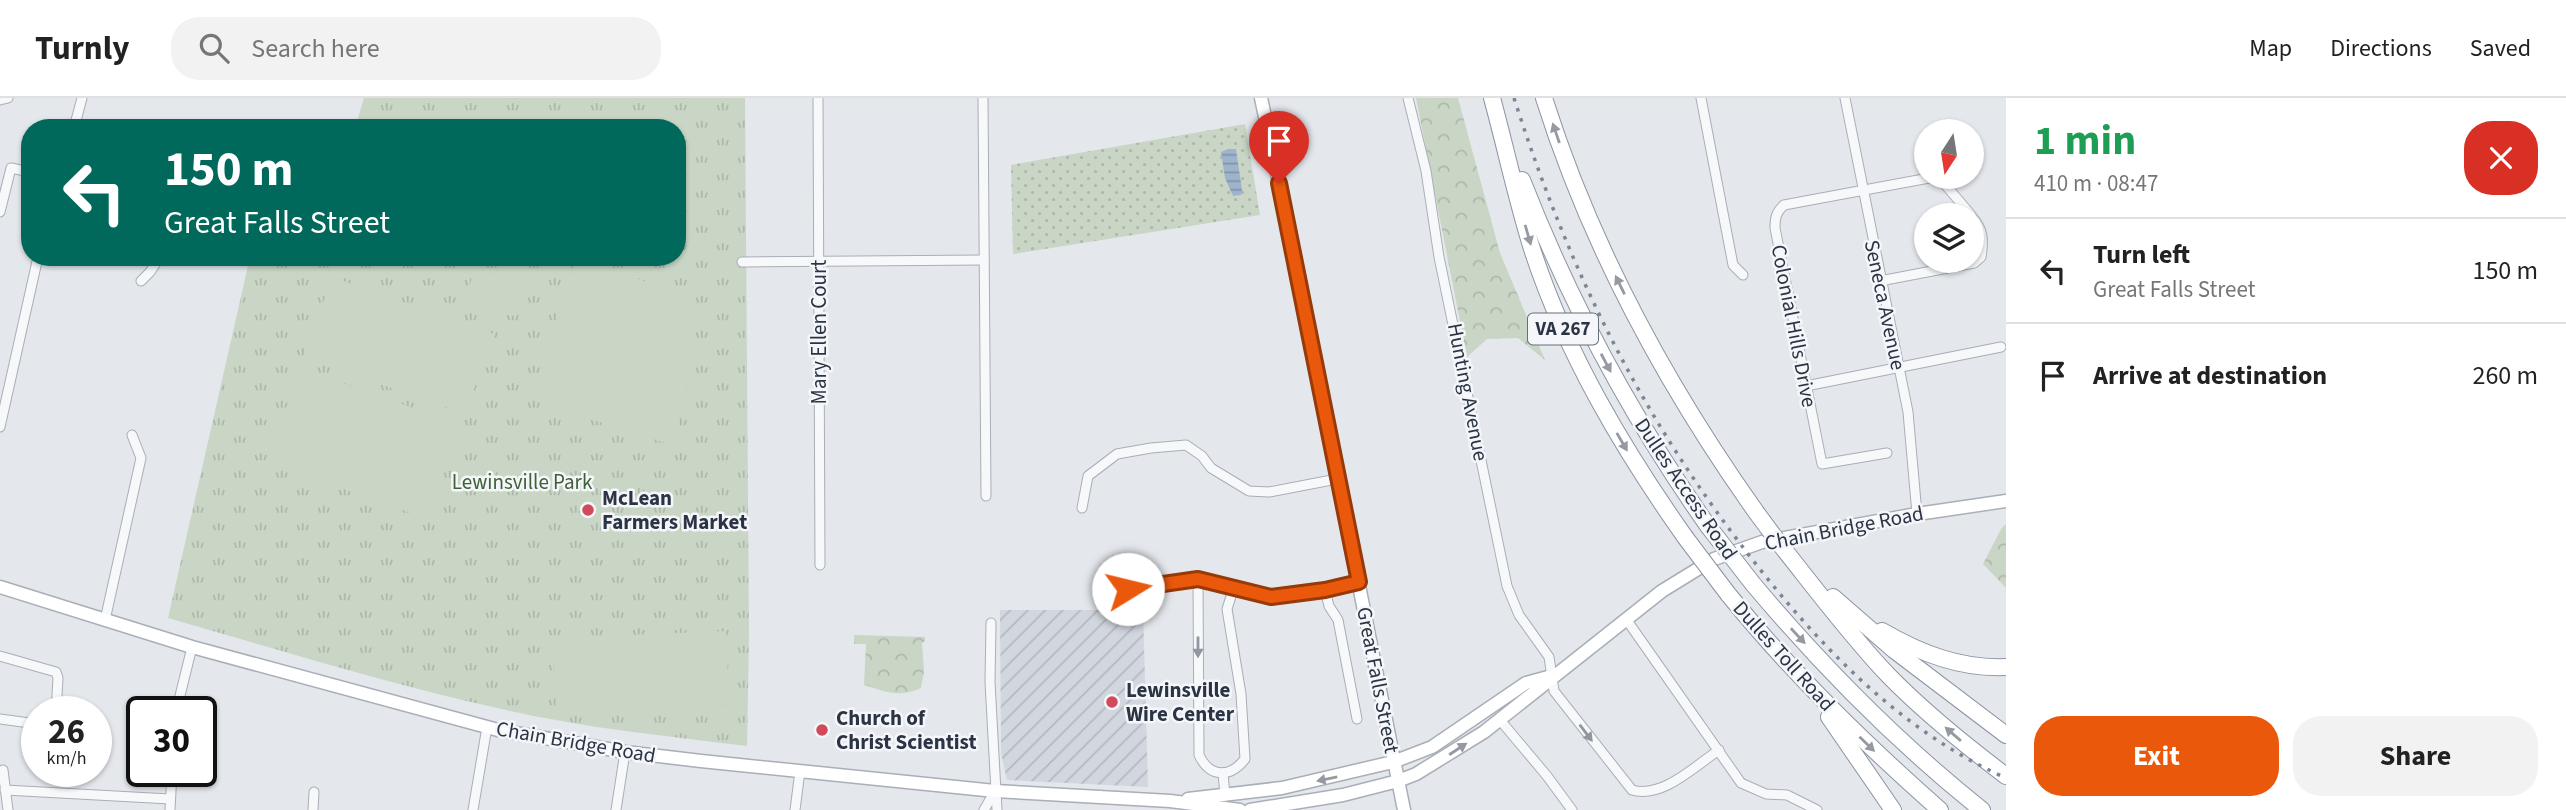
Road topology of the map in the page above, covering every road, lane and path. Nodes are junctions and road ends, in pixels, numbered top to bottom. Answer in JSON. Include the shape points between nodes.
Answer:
{"nodes":[{"id":1,"x":8,"y":98,"type":"edge"},
{"id":2,"x":82,"y":98,"type":"edge"},
{"id":3,"x":818,"y":98,"type":"edge"},
{"id":4,"x":983,"y":98,"type":"edge"},
{"id":5,"x":1261,"y":98,"type":"edge"},
{"id":6,"x":1408,"y":98,"type":"edge"},
{"id":7,"x":1493,"y":98,"type":"edge"},
{"id":8,"x":1544,"y":98,"type":"edge"},
{"id":9,"x":1701,"y":98,"type":"edge"},
{"id":10,"x":1845,"y":98,"type":"edge"},
{"id":11,"x":0,"y":100,"type":"edge"},
{"id":12,"x":76,"y":119,"type":"edge"},
{"id":13,"x":21,"y":170,"type":"edge"},
{"id":14,"x":1862,"y":190,"type":"junction"},
{"id":15,"x":1961,"y":203,"type":"edge"},
{"id":16,"x":0,"y":212,"type":"edge"},
{"id":17,"x":984,"y":260,"type":"junction"},
{"id":18,"x":742,"y":262,"type":"dead end"},
{"id":19,"x":818,"y":262,"type":"junction"},
{"id":20,"x":36,"y":266,"type":"edge"},
{"id":21,"x":154,"y":266,"type":"edge"},
{"id":22,"x":1922,"y":273,"type":"edge"},
{"id":23,"x":1743,"y":275,"type":"dead end"},
{"id":24,"x":141,"y":281,"type":"dead end"},
{"id":25,"x":1880,"y":281,"type":"junction"},
{"id":26,"x":2001,"y":347,"type":"dead end"},
{"id":27,"x":1899,"y":368,"type":"junction"},
{"id":28,"x":1806,"y":386,"type":"junction"},
{"id":29,"x":2,"y":414,"type":"edge"},
{"id":30,"x":0,"y":428,"type":"edge"},
{"id":31,"x":132,"y":435,"type":"dead end"},
{"id":32,"x":1887,"y":453,"type":"dead end"},
{"id":33,"x":1337,"y":479,"type":"junction"},
{"id":34,"x":986,"y":496,"type":"dead end"},
{"id":35,"x":2006,"y":501,"type":"edge"},
{"id":36,"x":1082,"y":508,"type":"dead end"},
{"id":37,"x":1917,"y":514,"type":"junction"},
{"id":38,"x":820,"y":565,"type":"dead end"},
{"id":39,"x":1805,"y":572,"type":"junction"},
{"id":40,"x":1198,"y":579,"type":"junction"},
{"id":41,"x":1359,"y":582,"type":"junction"},
{"id":42,"x":0,"y":587,"type":"edge"},
{"id":43,"x":1234,"y":587,"type":"junction"},
{"id":44,"x":1128,"y":589,"type":"dead end"},
{"id":45,"x":1325,"y":590,"type":"junction"},
{"id":46,"x":1836,"y":600,"type":"junction"},
{"id":47,"x":1626,"y":619,"type":"junction"},
{"id":48,"x":105,"y":620,"type":"junction"},
{"id":49,"x":991,"y":623,"type":"dead end"},
{"id":50,"x":192,"y":647,"type":"junction"},
{"id":51,"x":0,"y":656,"type":"edge"},
{"id":52,"x":1785,"y":660,"type":"junction"},
{"id":53,"x":2006,"y":667,"type":"edge"},
{"id":54,"x":1553,"y":676,"type":"junction"},
{"id":55,"x":57,"y":696,"type":"edge"},
{"id":56,"x":180,"y":696,"type":"edge"},
{"id":57,"x":0,"y":719,"type":"edge"},
{"id":58,"x":1357,"y":719,"type":"dead end"},
{"id":59,"x":1500,"y":720,"type":"junction"},
{"id":60,"x":21,"y":722,"type":"edge"},
{"id":61,"x":487,"y":727,"type":"junction"},
{"id":62,"x":2006,"y":735,"type":"edge"},
{"id":63,"x":1719,"y":750,"type":"junction"},
{"id":64,"x":625,"y":752,"type":"junction"},
{"id":65,"x":1393,"y":762,"type":"junction"},
{"id":66,"x":3,"y":770,"type":"dead end"},
{"id":67,"x":800,"y":771,"type":"junction"},
{"id":68,"x":1223,"y":773,"type":"junction"},
{"id":69,"x":2006,"y":776,"type":"edge"},
{"id":70,"x":1398,"y":781,"type":"junction"},
{"id":71,"x":171,"y":787,"type":"edge"},
{"id":72,"x":5,"y":790,"type":"junction"},
{"id":73,"x":995,"y":791,"type":"junction"},
{"id":74,"x":314,"y":792,"type":"dead end"},
{"id":75,"x":1225,"y":796,"type":"junction"},
{"id":76,"x":170,"y":799,"type":"junction"},
{"id":77,"x":1170,"y":801,"type":"junction"},
{"id":78,"x":8,"y":810,"type":"edge"},
{"id":79,"x":170,"y":810,"type":"edge"},
{"id":80,"x":313,"y":810,"type":"edge"},
{"id":81,"x":473,"y":810,"type":"edge"},
{"id":82,"x":615,"y":810,"type":"edge"},
{"id":83,"x":795,"y":810,"type":"edge"},
{"id":84,"x":984,"y":810,"type":"edge"},
{"id":85,"x":997,"y":810,"type":"edge"},
{"id":86,"x":1240,"y":810,"type":"edge"},
{"id":87,"x":1250,"y":810,"type":"edge"},
{"id":88,"x":1404,"y":810,"type":"edge"},
{"id":89,"x":1572,"y":810,"type":"edge"},
{"id":90,"x":1816,"y":810,"type":"edge"},
{"id":91,"x":1893,"y":810,"type":"edge"},
{"id":92,"x":1940,"y":810,"type":"edge"},
{"id":93,"x":1982,"y":810,"type":"edge"}],
"edges":[{"from":1,"to":11,"type":"street"},
{"from":2,"to":12,"type":"street"},
{"from":3,"to":19,"type":"street","name":"Mary Ellen Court"},
{"from":4,"to":17,"type":"street"},
{"from":5,"to":33,"type":"main road","name":"Great Falls Street"},
{"from":6,"to":54,"type":"street","name":"Hunting Avenue","via":[[1507,586],[1519,615],[1549,657]]},
{"from":7,"to":52,"type":"highway","name":"Dulles Toll Road","number":"VA 267","one_way":true,"bridge":true,"via":[[1534,253],[1591,386],[1626,449],[1685,537]]},
{"from":7,"to":93,"type":"highway","name":"Dulles Access Road","one_way":true,"bridge":true,"via":[[1525,188],[1582,315],[1648,437],[1708,526],[1835,676]]},
{"from":39,"to":8,"type":"highway","one_way":true,"bridge":true,"via":[[1756,512],[1697,425],[1638,322],[1587,212]]},
{"from":9,"to":23,"type":"street","via":[[1733,265]]},
{"from":10,"to":14,"type":"street","name":"Seneca Avenue"},
{"from":13,"to":16,"type":"street","via":[[11,168]]},
{"from":14,"to":15,"type":"street","name":"Colonial Hills Drive","via":[[1937,178]]},
{"from":14,"to":25,"type":"street","name":"Seneca Avenue"},
{"from":14,"to":28,"type":"street","name":"Colonial Hills Drive","via":[[1784,205],[1775,219]]},
{"from":17,"to":19,"type":"street"},
{"from":17,"to":34,"type":"street"},
{"from":18,"to":19,"type":"street"},
{"from":19,"to":38,"type":"street","name":"Mary Ellen Court"},
{"from":20,"to":29,"type":"street"},
{"from":21,"to":24,"type":"street"},
{"from":22,"to":25,"type":"street"},
{"from":25,"to":27,"type":"street","name":"Seneca Avenue"},
{"from":26,"to":27,"type":"street"},
{"from":27,"to":28,"type":"street"},
{"from":27,"to":37,"type":"street","name":"Seneca Avenue"},
{"from":28,"to":32,"type":"street","name":"Colonial Hills Drive","via":[[1822,464]]},
{"from":29,"to":30,"type":"street"},
{"from":31,"to":48,"type":"street","via":[[141,458]]},
{"from":33,"to":36,"type":"street","via":[[1269,492],[1249,491],[1211,468],[1186,445],[1151,448],[1117,454],[1088,476]]},
{"from":33,"to":41,"type":"main road","name":"Great Falls Street"},
{"from":35,"to":37,"type":"main road","name":"Chain Bridge Road"},
{"from":37,"to":47,"type":"main road","name":"Chain Bridge Road","via":[[1738,550],[1675,582]]},
{"from":39,"to":46,"type":"highway"},
{"from":69,"to":39,"type":"highway","one_way":true,"via":[[1889,676]]},
{"from":40,"to":43,"type":"street"},
{"from":40,"to":44,"type":"street"},
{"from":40,"to":68,"type":"street","one_way":true,"via":[[1199,755],[1205,767]]},
{"from":41,"to":45,"type":"street"},
{"from":41,"to":65,"type":"main road","name":"Great Falls Street"},
{"from":42,"to":48,"type":"main road","name":"Chain Bridge Road"},
{"from":43,"to":45,"type":"street","via":[[1271,597]]},
{"from":43,"to":68,"type":"street","via":[[1227,609],[1241,694],[1245,759],[1238,768]]},
{"from":45,"to":58,"type":"street","via":[[1338,620]]},
{"from":46,"to":53,"type":"highway","via":[[1934,657]]},
{"from":46,"to":62,"type":"highway"},
{"from":47,"to":54,"type":"main road","name":"Chain Bridge Road"},
{"from":47,"to":63,"type":"street"},
{"from":48,"to":50,"type":"main road","name":"Chain Bridge Road"},
{"from":49,"to":73,"type":"street"},
{"from":50,"to":56,"type":"street"},
{"from":50,"to":61,"type":"main road","name":"Chain Bridge Road"},
{"from":51,"to":55,"type":"street","via":[[56,672]]},
{"from":52,"to":91,"type":"highway"},
{"from":52,"to":92,"type":"highway","name":"Dulles Toll Road","number":"VA 267","one_way":true},
{"from":54,"to":59,"type":"main road","name":"Chain Bridge Road"},
{"from":54,"to":63,"type":"street","name":"Hunting Avenue","one_way":true,"via":[[1554,691],[1632,790],[1644,794],[1660,790]]},
{"from":54,"to":65,"type":"main road","name":"Chain Bridge Road","via":[[1526,683],[1432,747]]},
{"from":57,"to":60,"type":"street"},
{"from":70,"to":59,"type":"main road","name":"Chain Bridge Road","one_way":true,"via":[[1448,756]]},
{"from":59,"to":89,"type":"street"},
{"from":61,"to":64,"type":"main road","name":"Chain Bridge Road"},
{"from":61,"to":81,"type":"street"},
{"from":63,"to":90,"type":"street","via":[[1741,783],[1766,794],[1787,795]]},
{"from":64,"to":67,"type":"main road","name":"Chain Bridge Road"},
{"from":64,"to":82,"type":"street"},
{"from":65,"to":70,"type":"main road","name":"Great Falls Street"},
{"from":65,"to":75,"type":"main road","name":"Chain Bridge Road","one_way":true},
{"from":66,"to":72,"type":"street"},
{"from":67,"to":73,"type":"main road","name":"Chain Bridge Road"},
{"from":67,"to":83,"type":"street"},
{"from":68,"to":75,"type":"street"},
{"from":70,"to":87,"type":"main road","name":"Chain Bridge Road","via":[[1322,800]]},
{"from":70,"to":88,"type":"main road","name":"Great Falls Street"},
{"from":71,"to":76,"type":"street"},
{"from":72,"to":76,"type":"street"},
{"from":72,"to":78,"type":"street"},
{"from":73,"to":77,"type":"main road","name":"Chain Bridge Road"},
{"from":73,"to":84,"type":"street"},
{"from":73,"to":85,"type":"street"},
{"from":74,"to":80,"type":"street"},
{"from":75,"to":77,"type":"main road","name":"Chain Bridge Road"},
{"from":76,"to":79,"type":"street"},
{"from":77,"to":86,"type":"main road","name":"Chain Bridge Road"}]}
